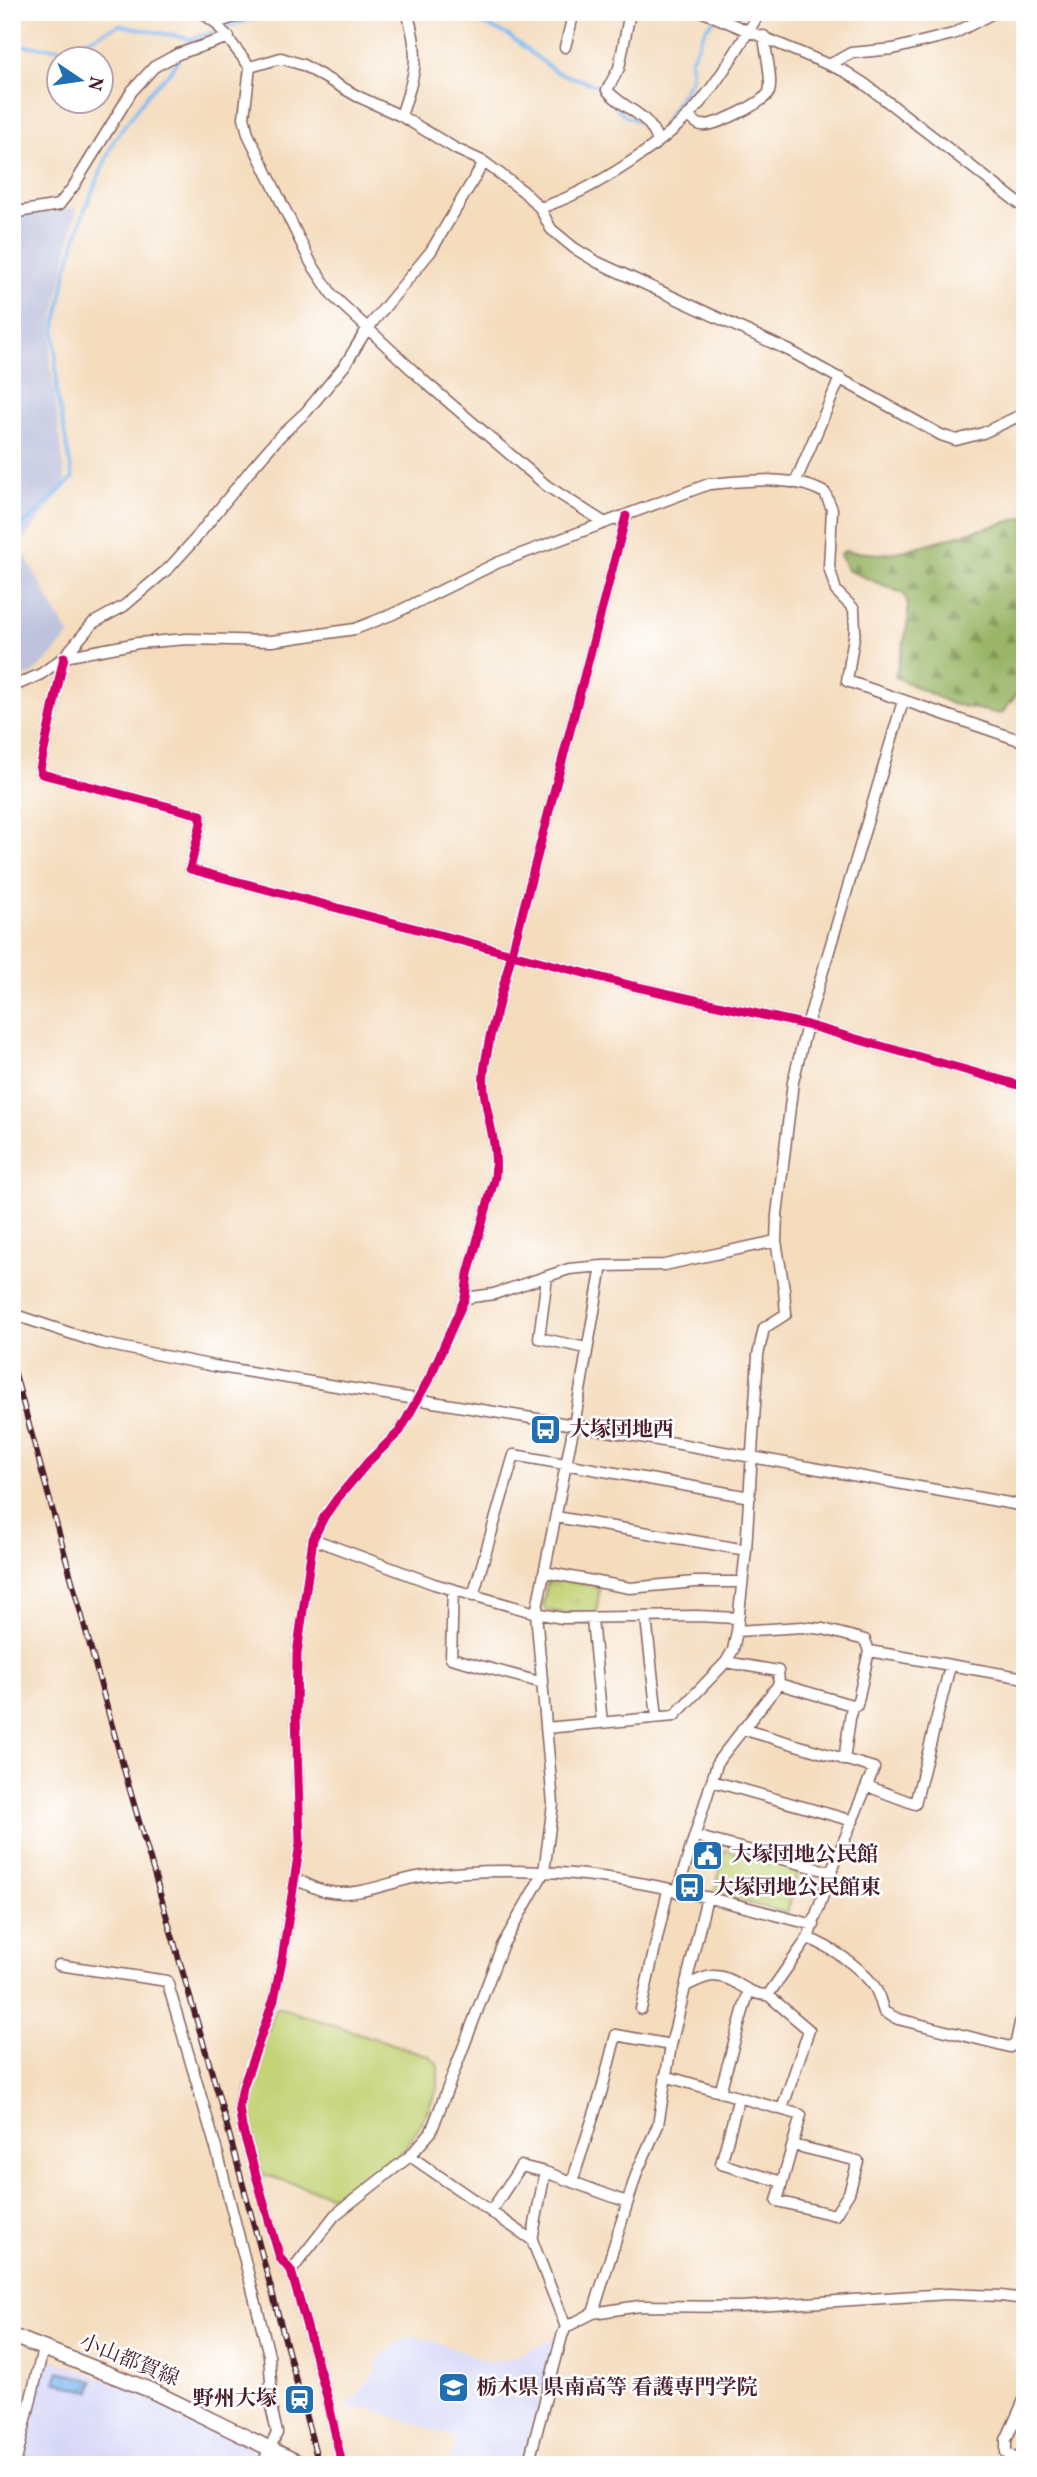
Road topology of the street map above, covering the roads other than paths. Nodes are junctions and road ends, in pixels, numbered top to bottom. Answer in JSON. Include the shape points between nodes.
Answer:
{"nodes":[{"id":1,"x":201,"y":12,"type":"edge"},
{"id":2,"x":250,"y":12,"type":"edge"},
{"id":3,"x":407,"y":12,"type":"edge"},
{"id":4,"x":573,"y":12,"type":"edge"},
{"id":5,"x":630,"y":12,"type":"edge"},
{"id":6,"x":703,"y":12,"type":"edge"},
{"id":7,"x":760,"y":12,"type":"edge"},
{"id":8,"x":995,"y":12,"type":"edge"},
{"id":9,"x":216,"y":23,"type":"junction"},
{"id":10,"x":749,"y":30,"type":"junction"},
{"id":11,"x":764,"y":36,"type":"junction"},
{"id":12,"x":229,"y":37,"type":"junction"},
{"id":13,"x":565,"y":47,"type":"dead end"},
{"id":14,"x":831,"y":64,"type":"junction"},
{"id":15,"x":250,"y":67,"type":"junction"},
{"id":16,"x":688,"y":115,"type":"junction"},
{"id":17,"x":401,"y":116,"type":"junction"},
{"id":18,"x":658,"y":142,"type":"junction"},
{"id":19,"x":484,"y":162,"type":"junction"},
{"id":20,"x":540,"y":208,"type":"junction"},
{"id":21,"x":1025,"y":208,"type":"edge"},
{"id":22,"x":12,"y":213,"type":"edge"},
{"id":23,"x":366,"y":329,"type":"junction"},
{"id":24,"x":840,"y":378,"type":"junction"},
{"id":25,"x":1025,"y":413,"type":"edge"},
{"id":26,"x":795,"y":483,"type":"junction"},
{"id":27,"x":626,"y":516,"type":"junction"},
{"id":28,"x":606,"y":523,"type":"junction"},
{"id":29,"x":64,"y":657,"type":"junction"},
{"id":30,"x":12,"y":687,"type":"edge"},
{"id":31,"x":903,"y":701,"type":"junction"},
{"id":32,"x":1025,"y":742,"type":"edge"},
{"id":33,"x":511,"y":955,"type":"junction"},
{"id":34,"x":807,"y":1025,"type":"junction"},
{"id":35,"x":1025,"y":1087,"type":"edge"},
{"id":36,"x":776,"y":1241,"type":"junction"},
{"id":37,"x":602,"y":1266,"type":"junction"},
{"id":38,"x":547,"y":1278,"type":"junction"},
{"id":39,"x":465,"y":1298,"type":"junction"},
{"id":40,"x":12,"y":1314,"type":"edge"},
{"id":41,"x":586,"y":1348,"type":"junction"},
{"id":42,"x":418,"y":1400,"type":"junction"},
{"id":43,"x":574,"y":1425,"type":"junction"},
{"id":44,"x":753,"y":1458,"type":"junction"},
{"id":45,"x":566,"y":1465,"type":"junction"},
{"id":46,"x":750,"y":1497,"type":"junction"},
{"id":47,"x":1025,"y":1506,"type":"edge"},
{"id":48,"x":556,"y":1517,"type":"junction"},
{"id":49,"x":313,"y":1539,"type":"junction"},
{"id":50,"x":746,"y":1550,"type":"junction"},
{"id":51,"x":544,"y":1572,"type":"junction"},
{"id":52,"x":742,"y":1582,"type":"junction"},
{"id":53,"x":453,"y":1589,"type":"junction"},
{"id":54,"x":473,"y":1596,"type":"junction"},
{"id":55,"x":536,"y":1614,"type":"junction"},
{"id":56,"x":646,"y":1618,"type":"junction"},
{"id":57,"x":737,"y":1618,"type":"junction"},
{"id":58,"x":592,"y":1619,"type":"junction"},
{"id":59,"x":737,"y":1631,"type":"junction"},
{"id":60,"x":869,"y":1651,"type":"junction"},
{"id":61,"x":726,"y":1662,"type":"junction"},
{"id":62,"x":950,"y":1666,"type":"junction"},
{"id":63,"x":1025,"y":1678,"type":"edge"},
{"id":64,"x":543,"y":1683,"type":"junction"},
{"id":65,"x":779,"y":1684,"type":"junction"},
{"id":66,"x":852,"y":1705,"type":"junction"},
{"id":67,"x":657,"y":1717,"type":"junction"},
{"id":68,"x":602,"y":1723,"type":"junction"},
{"id":69,"x":546,"y":1728,"type":"junction"},
{"id":70,"x":742,"y":1729,"type":"junction"},
{"id":71,"x":844,"y":1760,"type":"junction"},
{"id":72,"x":712,"y":1781,"type":"junction"},
{"id":73,"x":867,"y":1786,"type":"junction"},
{"id":74,"x":853,"y":1821,"type":"junction"},
{"id":75,"x":695,"y":1836,"type":"junction"},
{"id":76,"x":544,"y":1872,"type":"junction"},
{"id":77,"x":831,"y":1872,"type":"junction"},
{"id":78,"x":295,"y":1879,"type":"junction"},
{"id":79,"x":672,"y":1891,"type":"junction"},
{"id":80,"x":707,"y":1897,"type":"junction"},
{"id":81,"x":814,"y":1925,"type":"junction"},
{"id":82,"x":808,"y":1938,"type":"junction"},
{"id":83,"x":59,"y":1965,"type":"dead end"},
{"id":84,"x":686,"y":1986,"type":"junction"},
{"id":85,"x":749,"y":1990,"type":"junction"},
{"id":86,"x":768,"y":1995,"type":"junction"},
{"id":87,"x":1025,"y":2000,"type":"edge"},
{"id":88,"x":641,"y":2010,"type":"dead end"},
{"id":89,"x":671,"y":2045,"type":"junction"},
{"id":90,"x":666,"y":2076,"type":"junction"},
{"id":91,"x":720,"y":2092,"type":"junction"},
{"id":92,"x":739,"y":2097,"type":"junction"},
{"id":93,"x":782,"y":2109,"type":"junction"},
{"id":94,"x":793,"y":2145,"type":"junction"},
{"id":95,"x":410,"y":2156,"type":"junction"},
{"id":96,"x":545,"y":2172,"type":"junction"},
{"id":97,"x":572,"y":2182,"type":"junction"},
{"id":98,"x":782,"y":2182,"type":"junction"},
{"id":99,"x":627,"y":2202,"type":"junction"},
{"id":100,"x":491,"y":2211,"type":"junction"},
{"id":101,"x":532,"y":2240,"type":"junction"},
{"id":102,"x":291,"y":2271,"type":"junction"},
{"id":103,"x":1025,"y":2299,"type":"edge"},
{"id":104,"x":593,"y":2312,"type":"junction"},
{"id":105,"x":566,"y":2327,"type":"junction"},
{"id":106,"x":12,"y":2336,"type":"edge"},
{"id":107,"x":43,"y":2349,"type":"junction"},
{"id":108,"x":1025,"y":2398,"type":"edge"},
{"id":109,"x":270,"y":2448,"type":"junction"},
{"id":110,"x":1025,"y":2464,"type":"edge"},
{"id":111,"x":15,"y":2465,"type":"edge"},
{"id":112,"x":262,"y":2465,"type":"edge"},
{"id":113,"x":303,"y":2465,"type":"edge"},
{"id":114,"x":342,"y":2465,"type":"edge"},
{"id":115,"x":528,"y":2465,"type":"edge"}],
"edges":[{"from":1,"to":9,"type":"street"},
{"from":2,"to":9,"type":"street"},
{"from":3,"to":17,"type":"street","via":[[417,58]]},
{"from":4,"to":13,"type":"street"},
{"from":5,"to":18,"type":"street","via":[[619,68],[607,90],[654,128]]},
{"from":6,"to":10,"type":"street"},
{"from":7,"to":10,"type":"street"},
{"from":8,"to":14,"type":"street","via":[[953,34],[893,49],[851,53]]},
{"from":9,"to":12,"type":"street"},
{"from":10,"to":11,"type":"street"},
{"from":10,"to":16,"type":"street","via":[[727,67]]},
{"from":11,"to":14,"type":"street"},
{"from":11,"to":16,"type":"street","via":[[770,88],[766,98],[705,126]]},
{"from":12,"to":15,"type":"street"},
{"from":12,"to":22,"type":"street","via":[[154,67],[132,91],[59,205]]},
{"from":14,"to":21,"type":"street","via":[[866,85]]},
{"from":15,"to":17,"type":"street","via":[[282,58]]},
{"from":15,"to":23,"type":"street","via":[[244,117],[259,159],[311,263],[333,296]]},
{"from":16,"to":18,"type":"street"},
{"from":17,"to":19,"type":"street"},
{"from":18,"to":20,"type":"street","via":[[563,201]]},
{"from":19,"to":20,"type":"street"},
{"from":19,"to":23,"type":"street","via":[[431,251]]},
{"from":20,"to":24,"type":"street","via":[[551,229],[597,262]]},
{"from":23,"to":28,"type":"street","via":[[547,485]]},
{"from":23,"to":29,"type":"street","via":[[320,397],[271,446],[179,557],[124,606],[93,623]]},
{"from":24,"to":25,"type":"street","via":[[956,440]]},
{"from":24,"to":26,"type":"street"},
{"from":26,"to":27,"type":"street","via":[[709,484]]},
{"from":26,"to":31,"type":"street","via":[[825,493],[832,509],[829,567],[836,591],[853,609],[855,620],[847,681]]},
{"from":27,"to":28,"type":"street"},
{"from":27,"to":33,"type":"street"},
{"from":28,"to":29,"type":"street","via":[[497,563],[355,629],[272,641],[138,643]]},
{"from":29,"to":30,"type":"street"},
{"from":29,"to":33,"type":"street","via":[[40,769],[45,776],[201,815],[190,869]]},
{"from":31,"to":32,"type":"street"},
{"from":31,"to":34,"type":"street"},
{"from":33,"to":34,"type":"street"},
{"from":33,"to":39,"type":"street","via":[[483,1072],[495,1144],[495,1177]]},
{"from":34,"to":35,"type":"street"},
{"from":34,"to":36,"type":"street","via":[[793,1082]]},
{"from":36,"to":37,"type":"street","via":[[664,1265]]},
{"from":36,"to":44,"type":"street","via":[[786,1314],[764,1328],[758,1355]]},
{"from":37,"to":38,"type":"street","via":[[569,1269]]},
{"from":37,"to":41,"type":"street"},
{"from":38,"to":39,"type":"street"},
{"from":38,"to":41,"type":"street","via":[[539,1338]]},
{"from":39,"to":42,"type":"street"},
{"from":40,"to":42,"type":"street","via":[[100,1343]]},
{"from":41,"to":43,"type":"street"},
{"from":42,"to":43,"type":"street"},
{"from":42,"to":49,"type":"street","via":[[400,1431],[336,1500]]},
{"from":43,"to":44,"type":"street"},
{"from":43,"to":45,"type":"street"},
{"from":44,"to":46,"type":"street"},
{"from":44,"to":47,"type":"street"},
{"from":45,"to":46,"type":"street"},
{"from":45,"to":48,"type":"street"},
{"from":45,"to":54,"type":"street","via":[[514,1455]]},
{"from":46,"to":50,"type":"street"},
{"from":48,"to":50,"type":"street"},
{"from":48,"to":51,"type":"street"},
{"from":49,"to":53,"type":"street"},
{"from":49,"to":78,"type":"street","via":[[297,1654],[300,1843]]},
{"from":50,"to":52,"type":"street"},
{"from":51,"to":52,"type":"street","via":[[630,1588]]},
{"from":51,"to":55,"type":"street"},
{"from":52,"to":57,"type":"street"},
{"from":53,"to":54,"type":"street"},
{"from":53,"to":64,"type":"street","via":[[451,1658]]},
{"from":54,"to":55,"type":"street"},
{"from":55,"to":58,"type":"street"},
{"from":55,"to":64,"type":"street"},
{"from":56,"to":57,"type":"street"},
{"from":56,"to":58,"type":"street"},
{"from":56,"to":67,"type":"street"},
{"from":57,"to":59,"type":"street"},
{"from":58,"to":68,"type":"street"},
{"from":59,"to":60,"type":"street","via":[[823,1629],[865,1640]]},
{"from":59,"to":61,"type":"street"},
{"from":60,"to":62,"type":"street"},
{"from":60,"to":66,"type":"street","via":[[858,1705]]},
{"from":61,"to":65,"type":"street","via":[[778,1671]]},
{"from":61,"to":67,"type":"street","via":[[674,1716]]},
{"from":62,"to":63,"type":"street"},
{"from":62,"to":73,"type":"street","via":[[915,1804]]},
{"from":64,"to":69,"type":"street"},
{"from":65,"to":66,"type":"street"},
{"from":65,"to":70,"type":"street"},
{"from":66,"to":71,"type":"street"},
{"from":67,"to":68,"type":"street"},
{"from":68,"to":69,"type":"street"},
{"from":69,"to":76,"type":"street","via":[[553,1804]]},
{"from":70,"to":71,"type":"street"},
{"from":70,"to":72,"type":"street","via":[[718,1761]]},
{"from":71,"to":73,"type":"street","via":[[874,1768]]},
{"from":72,"to":74,"type":"street"},
{"from":72,"to":75,"type":"street"},
{"from":73,"to":74,"type":"street"},
{"from":74,"to":77,"type":"street"},
{"from":75,"to":77,"type":"street"},
{"from":75,"to":79,"type":"street"},
{"from":76,"to":78,"type":"street","via":[[445,1874],[348,1893],[326,1891]]},
{"from":76,"to":79,"type":"street","via":[[595,1876]]},
{"from":76,"to":95,"type":"street","via":[[502,1946],[431,2132]]},
{"from":77,"to":81,"type":"street"},
{"from":78,"to":102,"type":"street","via":[[274,1999],[239,2107],[280,2258]]},
{"from":79,"to":80,"type":"street"},
{"from":79,"to":88,"type":"street"},
{"from":80,"to":81,"type":"street"},
{"from":80,"to":84,"type":"street"},
{"from":81,"to":82,"type":"street"},
{"from":82,"to":86,"type":"street"},
{"from":82,"to":87,"type":"street","via":[[848,1961],[875,1988],[884,2012],[898,2019],[1010,2047],[1016,2042]]},
{"from":83,"to":109,"type":"street","via":[[167,1981],[269,2355],[269,2397],[277,2433]]},
{"from":84,"to":85,"type":"street","via":[[712,1976]]},
{"from":84,"to":89,"type":"street"},
{"from":85,"to":86,"type":"street"},
{"from":85,"to":91,"type":"street"},
{"from":86,"to":93,"type":"street","via":[[809,2030]]},
{"from":89,"to":90,"type":"street"},
{"from":89,"to":97,"type":"street","via":[[616,2035]]},
{"from":90,"to":91,"type":"street"},
{"from":90,"to":99,"type":"street","via":[[657,2125]]},
{"from":91,"to":92,"type":"street"},
{"from":92,"to":93,"type":"street"},
{"from":92,"to":98,"type":"street","via":[[721,2164]]},
{"from":93,"to":94,"type":"street","via":[[802,2115]]},
{"from":94,"to":98,"type":"street"},
{"from":94,"to":98,"type":"street","via":[[858,2161],[849,2193],[835,2215],[777,2201]]},
{"from":95,"to":100,"type":"street"},
{"from":95,"to":102,"type":"street","via":[[335,2215]]},
{"from":96,"to":97,"type":"street"},
{"from":96,"to":100,"type":"street","via":[[521,2166]]},
{"from":96,"to":101,"type":"street"},
{"from":97,"to":99,"type":"street"},
{"from":99,"to":104,"type":"street"},
{"from":100,"to":101,"type":"street"},
{"from":101,"to":105,"type":"street"},
{"from":102,"to":114,"type":"street"},
{"from":103,"to":104,"type":"street","via":[[948,2294],[741,2307],[640,2306]]},
{"from":104,"to":105,"type":"street"},
{"from":105,"to":115,"type":"street"},
{"from":106,"to":107,"type":"main road","name":"小山都賀線"},
{"from":107,"to":109,"type":"main road","name":"小山都賀線","via":[[150,2390]]},
{"from":107,"to":111,"type":"street"},
{"from":108,"to":110,"type":"street","via":[[1006,2440],[1006,2453]]},
{"from":109,"to":112,"type":"street"},
{"from":109,"to":113,"type":"main road","name":"小山都賀線"}]}
